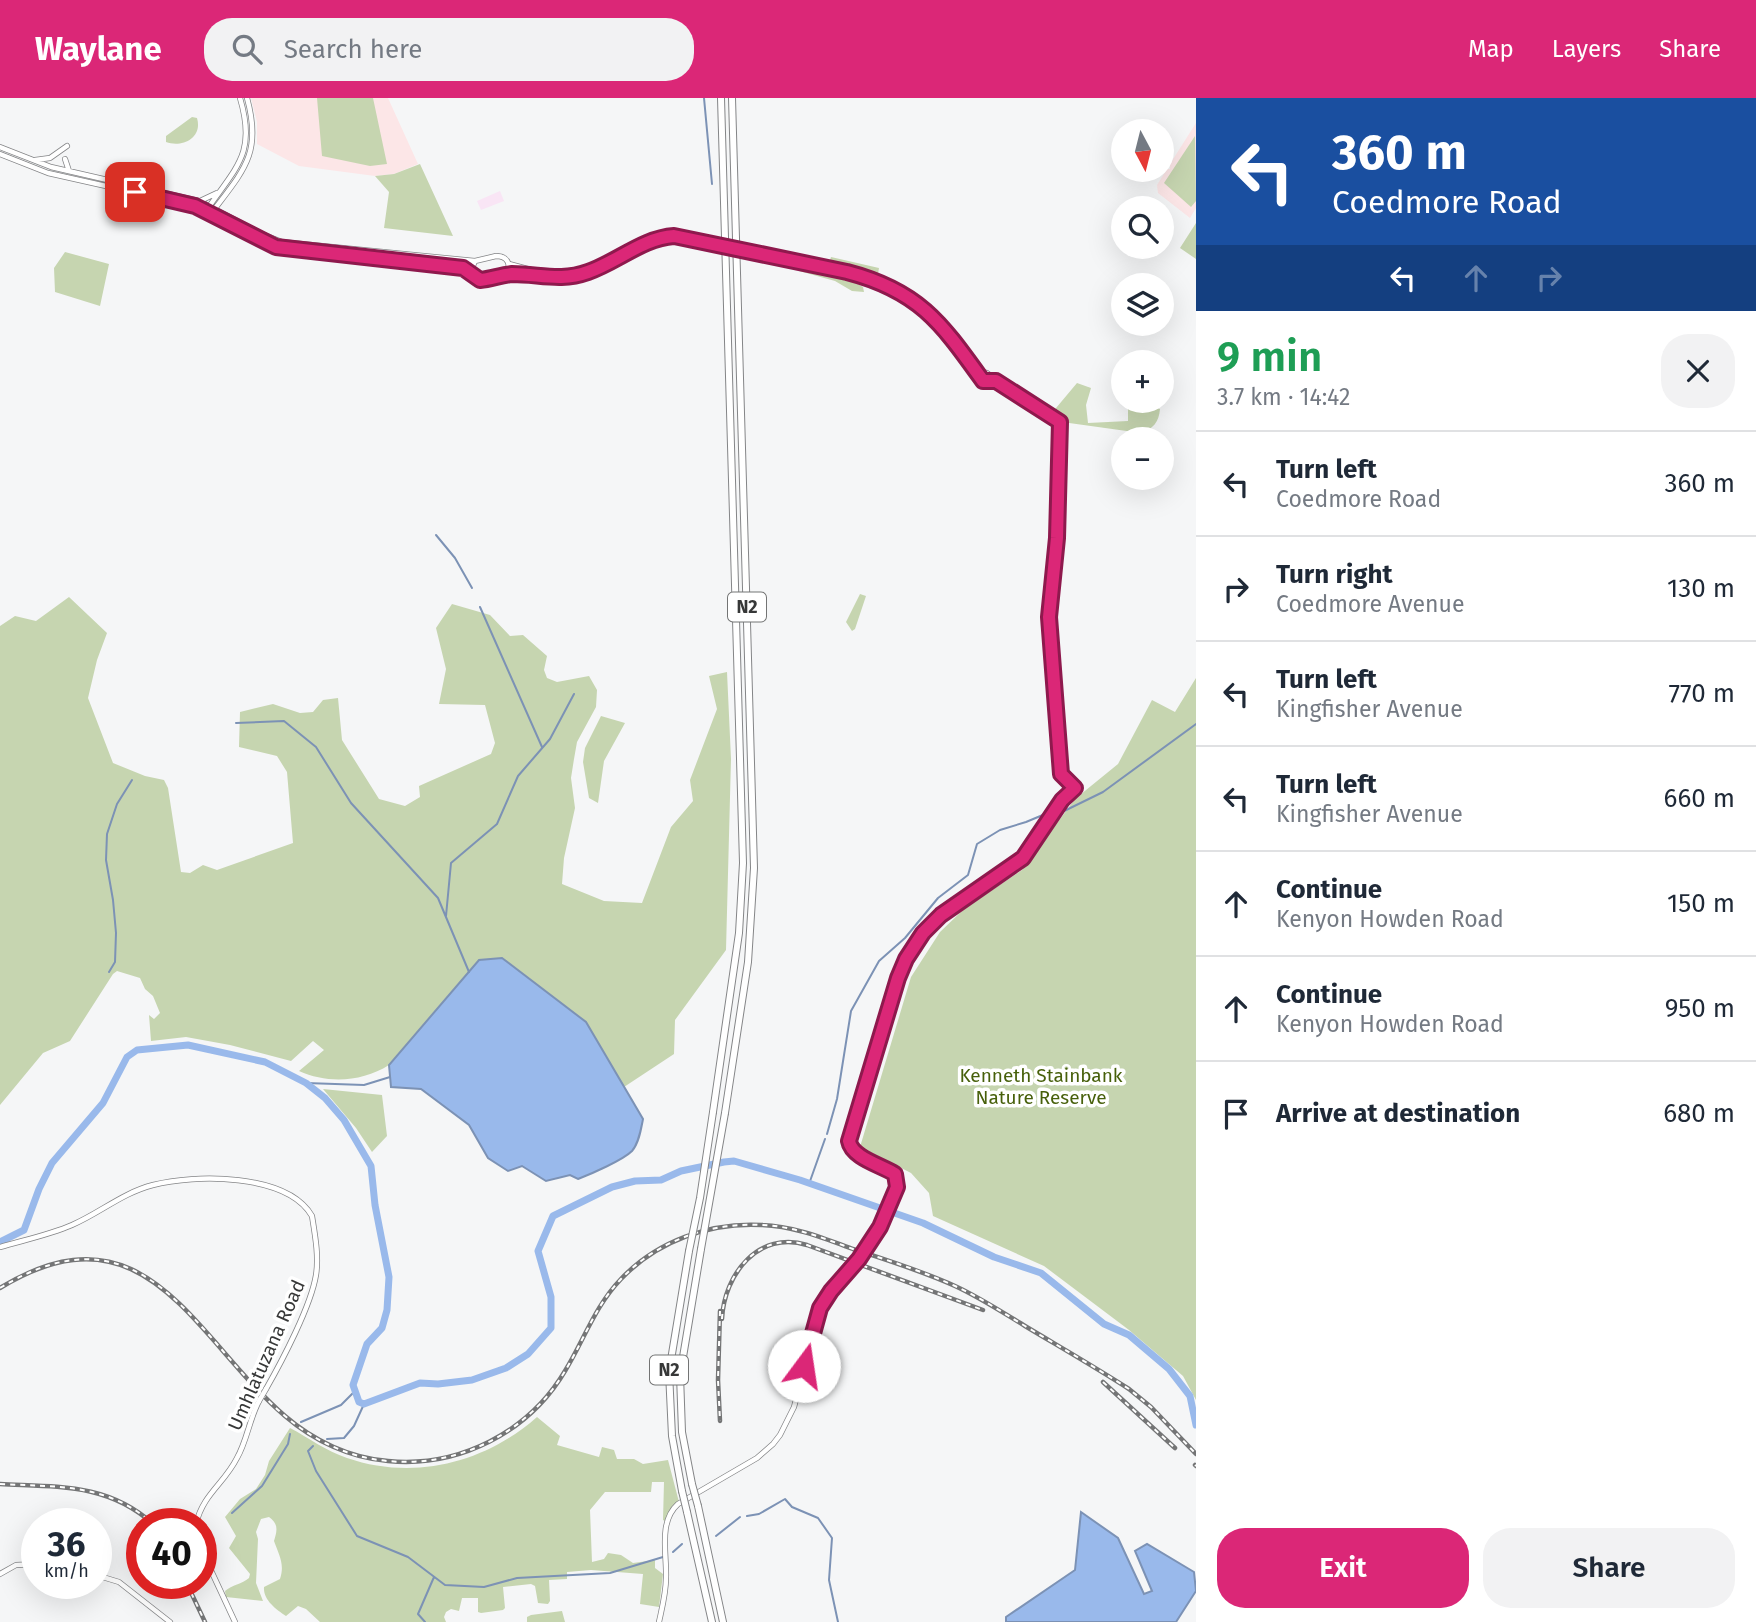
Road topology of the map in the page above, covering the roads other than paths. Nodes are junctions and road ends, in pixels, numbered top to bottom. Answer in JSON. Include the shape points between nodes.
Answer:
{"nodes":[{"id":1,"x":240,"y":98,"type":"edge"},
{"id":2,"x":247,"y":98,"type":"edge"},
{"id":3,"x":721,"y":98,"type":"edge"},
{"id":4,"x":732,"y":98,"type":"edge"},
{"id":5,"x":67,"y":146,"type":"dead end"},
{"id":6,"x":0,"y":147,"type":"edge"},
{"id":7,"x":0,"y":154,"type":"edge"},
{"id":8,"x":65,"y":159,"type":"dead end"},
{"id":9,"x":30,"y":160,"type":"junction"},
{"id":10,"x":70,"y":172,"type":"junction"},
{"id":11,"x":218,"y":193,"type":"junction"},
{"id":12,"x":222,"y":198,"type":"junction"},
{"id":13,"x":199,"y":201,"type":"junction"},
{"id":14,"x":210,"y":210,"type":"junction"},
{"id":15,"x":226,"y":214,"type":"junction"},
{"id":16,"x":336,"y":251,"type":"junction"},
{"id":17,"x":400,"y":255,"type":"junction"},
{"id":18,"x":475,"y":261,"type":"junction"},
{"id":19,"x":400,"y":262,"type":"junction"},
{"id":20,"x":509,"y":264,"type":"junction"},
{"id":21,"x":471,"y":273,"type":"junction"},
{"id":22,"x":503,"y":275,"type":"junction"},
{"id":23,"x":569,"y":277,"type":"junction"},
{"id":24,"x":0,"y":1247,"type":"edge"},
{"id":25,"x":201,"y":1508,"type":"edge"},
{"id":26,"x":21,"y":1565,"type":"edge"},
{"id":27,"x":0,"y":1574,"type":"edge"},
{"id":28,"x":112,"y":1580,"type":"edge"},
{"id":29,"x":217,"y":1583,"type":"edge"},
{"id":30,"x":170,"y":1622,"type":"edge"},
{"id":31,"x":235,"y":1622,"type":"edge"},
{"id":32,"x":659,"y":1622,"type":"edge"},
{"id":33,"x":712,"y":1622,"type":"edge"},
{"id":34,"x":723,"y":1622,"type":"edge"}],
"edges":[{"from":1,"to":11,"type":"street","via":[[247,141]]},
{"from":2,"to":12,"type":"street","via":[[254,124],[253,145]]},
{"from":3,"to":33,"type":"highway","number":"N2","bridge":true,"via":[[743,863],[739,933],[700,1198],[671,1350],[668,1394],[682,1491]]},
{"from":4,"to":34,"type":"highway","number":"N2","bridge":true,"via":[[754,868],[748,962],[680,1375],[682,1432]]},
{"from":5,"to":9,"type":"street","via":[[50,158]]},
{"from":6,"to":9,"type":"street"},
{"from":7,"to":14,"type":"street","via":[[48,173]]},
{"from":8,"to":10,"type":"street"},
{"from":9,"to":10,"type":"street"},
{"from":10,"to":13,"type":"street"},
{"from":11,"to":13,"type":"street"},
{"from":11,"to":14,"type":"street"},
{"from":12,"to":14,"type":"street"},
{"from":12,"to":15,"type":"street"},
{"from":13,"to":14,"type":"street"},
{"from":14,"to":15,"type":"street"},
{"from":14,"to":16,"type":"street","via":[[272,245]]},
{"from":15,"to":16,"type":"street","via":[[278,240]]},
{"from":16,"to":17,"type":"street"},
{"from":16,"to":19,"type":"street"},
{"from":17,"to":18,"type":"street"},
{"from":17,"to":19,"type":"street"},
{"from":18,"to":20,"type":"street","via":[[499,255]]},
{"from":18,"to":21,"type":"street"},
{"from":19,"to":21,"type":"street","via":[[463,268]]},
{"from":20,"to":22,"type":"street"},
{"from":20,"to":23,"type":"street"},
{"from":21,"to":22,"type":"street","via":[[480,280]]},
{"from":22,"to":23,"type":"street"},
{"from":23,"to":32,"type":"street","bridge":true,"via":[[661,237],[679,236],[861,275],[931,313],[982,375],[1060,422],[1057,538],[1049,617],[1061,774],[1075,788],[1023,858],[941,915],[906,959],[849,1146],[895,1174],[897,1187],[859,1259],[820,1308],[794,1407],[774,1444],[669,1514]]},
{"from":24,"to":25,"type":"street","name":"Umhlatuzana Road","bridge":true,"via":[[72,1225],[151,1185],[183,1180],[244,1181],[285,1193],[307,1209],[316,1242],[314,1284],[280,1364],[249,1421],[236,1461]]},
{"from":26,"to":27,"type":"street"},
{"from":28,"to":30,"type":"street"},
{"from":29,"to":31,"type":"street"}]}
